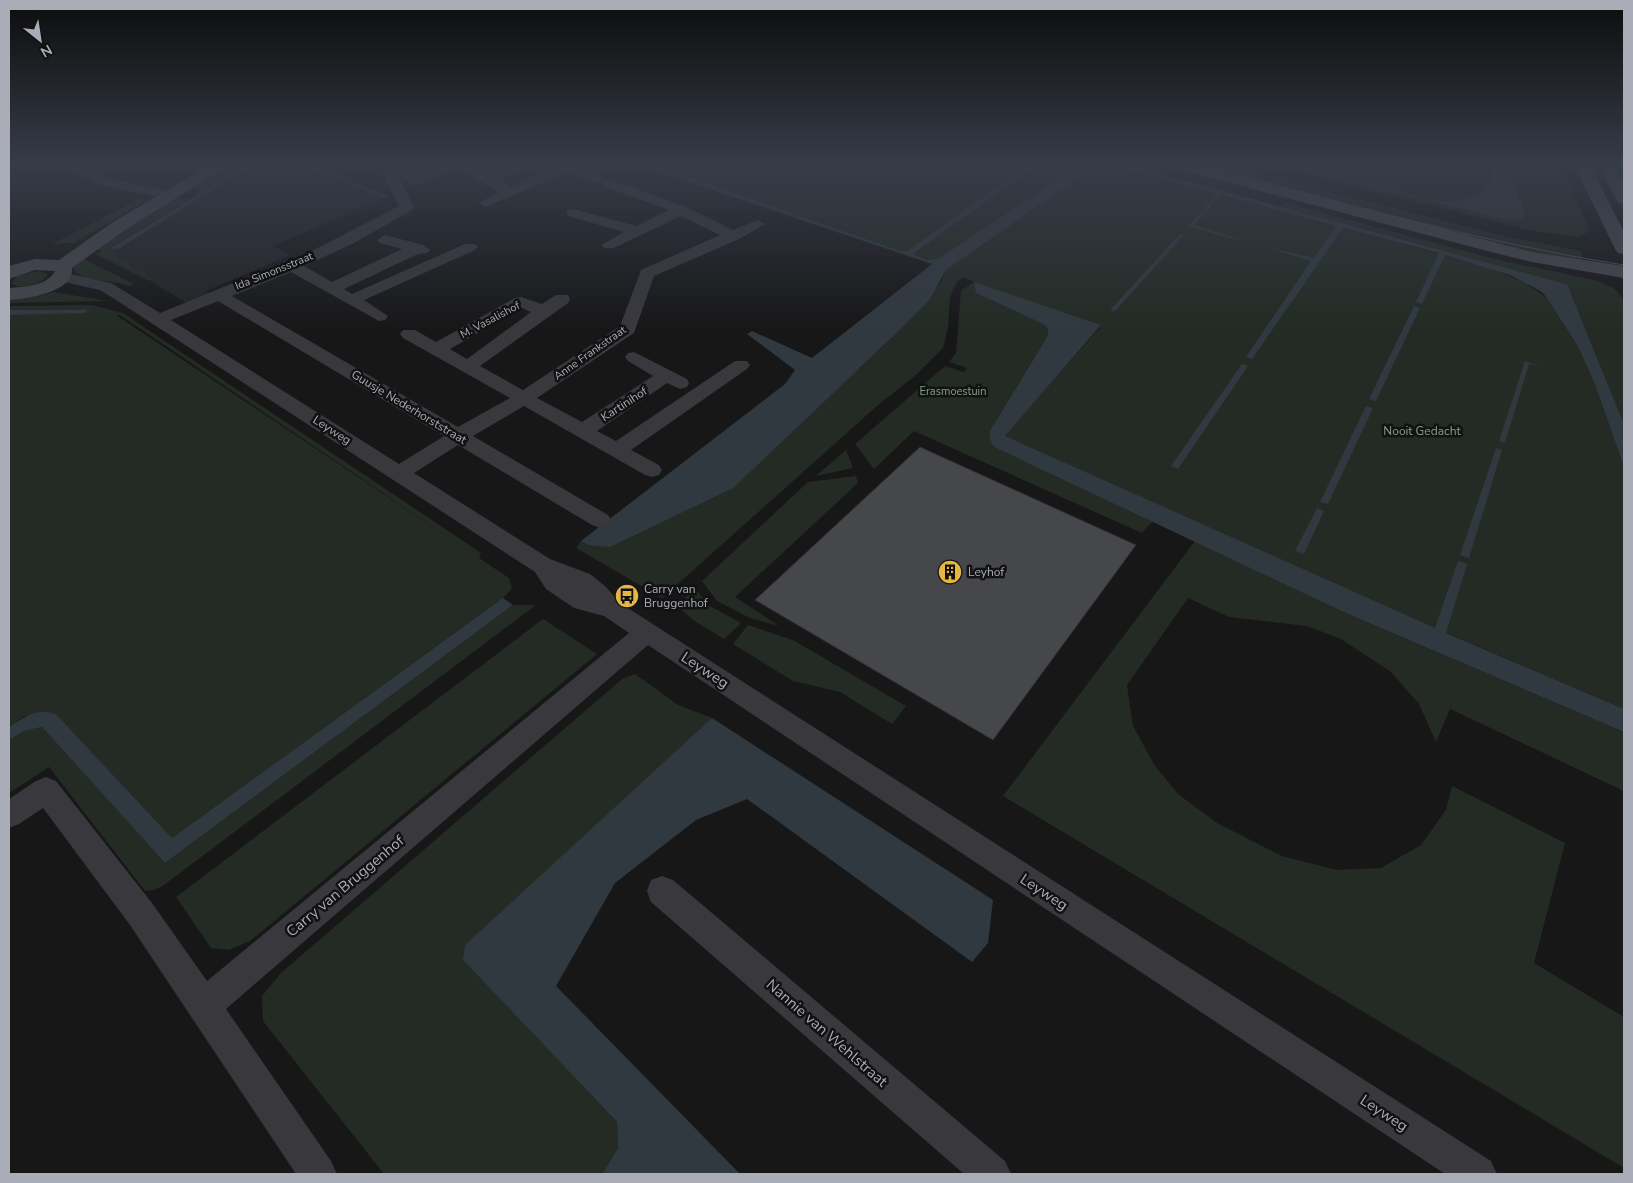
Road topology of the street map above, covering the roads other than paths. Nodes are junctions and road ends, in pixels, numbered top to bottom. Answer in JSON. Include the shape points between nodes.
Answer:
{"nodes":[{"id":1,"x":131,"y":218,"type":"edge"},
{"id":2,"x":388,"y":218,"type":"edge"},
{"id":3,"x":592,"y":218,"type":"edge"},
{"id":4,"x":607,"y":218,"type":"edge"},
{"id":5,"x":663,"y":218,"type":"edge"},
{"id":6,"x":698,"y":218,"type":"edge"},
{"id":7,"x":1381,"y":218,"type":"edge"},
{"id":8,"x":1445,"y":218,"type":"edge"},
{"id":9,"x":1605,"y":218,"type":"edge"},
{"id":10,"x":602,"y":221,"type":"junction"},
{"id":11,"x":758,"y":224,"type":"dead end"},
{"id":12,"x":638,"y":230,"type":"junction"},
{"id":13,"x":1512,"y":235,"type":"dead end"},
{"id":14,"x":734,"y":236,"type":"junction"},
{"id":15,"x":385,"y":240,"type":"dead end"},
{"id":16,"x":609,"y":245,"type":"dead end"},
{"id":17,"x":470,"y":247,"type":"dead end"},
{"id":18,"x":418,"y":248,"type":"junction"},
{"id":19,"x":1619,"y":251,"type":"edge"},
{"id":20,"x":441,"y":261,"type":"junction"},
{"id":21,"x":290,"y":265,"type":"junction"},
{"id":22,"x":56,"y":269,"type":"junction"},
{"id":23,"x":13,"y":270,"type":"edge"},
{"id":24,"x":1624,"y":272,"type":"edge"},
{"id":25,"x":44,"y":287,"type":"junction"},
{"id":26,"x":330,"y":289,"type":"junction"},
{"id":27,"x":9,"y":294,"type":"edge"},
{"id":28,"x":218,"y":294,"type":"junction"},
{"id":29,"x":122,"y":296,"type":"junction"},
{"id":30,"x":562,"y":299,"type":"dead end"},
{"id":31,"x":350,"y":300,"type":"junction"},
{"id":32,"x":544,"y":311,"type":"junction"},
{"id":33,"x":378,"y":316,"type":"dead end"},
{"id":34,"x":159,"y":319,"type":"junction"},
{"id":35,"x":409,"y":334,"type":"dead end"},
{"id":36,"x":437,"y":349,"type":"junction"},
{"id":37,"x":634,"y":357,"type":"dead end"},
{"id":38,"x":741,"y":364,"type":"dead end"},
{"id":39,"x":469,"y":366,"type":"junction"},
{"id":40,"x":668,"y":375,"type":"junction"},
{"id":41,"x":698,"y":394,"type":"junction"},
{"id":42,"x":522,"y":399,"type":"junction"},
{"id":43,"x":582,"y":432,"type":"junction"},
{"id":44,"x":458,"y":436,"type":"junction"},
{"id":45,"x":617,"y":450,"type":"junction"},
{"id":46,"x":652,"y":470,"type":"dead end"},
{"id":47,"x":400,"y":473,"type":"junction"},
{"id":48,"x":600,"y":520,"type":"dead end"},
{"id":49,"x":646,"y":632,"type":"junction"},
{"id":50,"x":9,"y":815,"type":"edge"},
{"id":51,"x":662,"y":891,"type":"dead end"},
{"id":52,"x":203,"y":1006,"type":"junction"},
{"id":53,"x":318,"y":1174,"type":"edge"},
{"id":54,"x":992,"y":1174,"type":"edge"},
{"id":55,"x":1478,"y":1174,"type":"edge"}],
"edges":[{"from":1,"to":22,"type":"street"},
{"from":2,"to":21,"type":"street","name":"Ida Simonsstraat","via":[[361,234]]},
{"from":3,"to":10,"type":"street"},
{"from":4,"to":10,"type":"street"},
{"from":5,"to":12,"type":"street"},
{"from":6,"to":14,"type":"street"},
{"from":7,"to":24,"type":"street","via":[[1532,257]]},
{"from":8,"to":13,"type":"street"},
{"from":9,"to":19,"type":"street"},
{"from":10,"to":12,"type":"street"},
{"from":11,"to":14,"type":"street","name":"Anne Frankstraat"},
{"from":12,"to":16,"type":"street"},
{"from":14,"to":42,"type":"street","name":"Anne Frankstraat","via":[[646,273],[628,329]]},
{"from":15,"to":18,"type":"street"},
{"from":17,"to":20,"type":"street"},
{"from":18,"to":20,"type":"street"},
{"from":18,"to":26,"type":"street"},
{"from":20,"to":31,"type":"street"},
{"from":21,"to":26,"type":"street"},
{"from":21,"to":28,"type":"street","name":"Ida Simonsstraat"},
{"from":22,"to":23,"type":"street"},
{"from":22,"to":25,"type":"street"},
{"from":22,"to":29,"type":"street","name":"Leyweg","via":[[105,286]]},
{"from":25,"to":27,"type":"street"},
{"from":25,"to":29,"type":"street","name":"Leyweg"},
{"from":26,"to":31,"type":"street"},
{"from":28,"to":34,"type":"street","name":"Ida Simonsstraat"},
{"from":28,"to":44,"type":"street","name":"Guusje Nederhorststraat"},
{"from":29,"to":34,"type":"street","name":"Leyweg"},
{"from":30,"to":32,"type":"street","name":"M. Vasalishof"},
{"from":31,"to":33,"type":"street"},
{"from":32,"to":36,"type":"street","name":"M. Vasalishof","via":[[521,302]]},
{"from":32,"to":39,"type":"street","name":"M. Vasalishof"},
{"from":34,"to":47,"type":"street","name":"Leyweg"},
{"from":35,"to":36,"type":"street"},
{"from":36,"to":39,"type":"street"},
{"from":37,"to":40,"type":"street"},
{"from":38,"to":41,"type":"street"},
{"from":39,"to":42,"type":"street","via":[[511,389]]},
{"from":40,"to":41,"type":"street"},
{"from":40,"to":43,"type":"street","name":"Kartinihof"},
{"from":41,"to":45,"type":"street"},
{"from":42,"to":43,"type":"street","name":"Kartinihof"},
{"from":42,"to":44,"type":"street","name":"Anne Frankstraat"},
{"from":43,"to":45,"type":"street","name":"Kartinihof"},
{"from":44,"to":47,"type":"street","name":"Anne Frankstraat"},
{"from":44,"to":48,"type":"street","name":"Guusje Nederhorststraat"},
{"from":45,"to":46,"type":"street","name":"Kartinihof"},
{"from":47,"to":49,"type":"street","name":"Leyweg","via":[[543,566],[554,583],[582,602],[611,609]]},
{"from":49,"to":52,"type":"street","name":"Carry van Bruggenhof"},
{"from":49,"to":55,"type":"street","name":"Leyweg"},
{"from":50,"to":52,"type":"street","via":[[46,790],[141,914]]},
{"from":51,"to":54,"type":"street","name":"Nannie van Wehlstraat"},
{"from":52,"to":53,"type":"street"}]}
